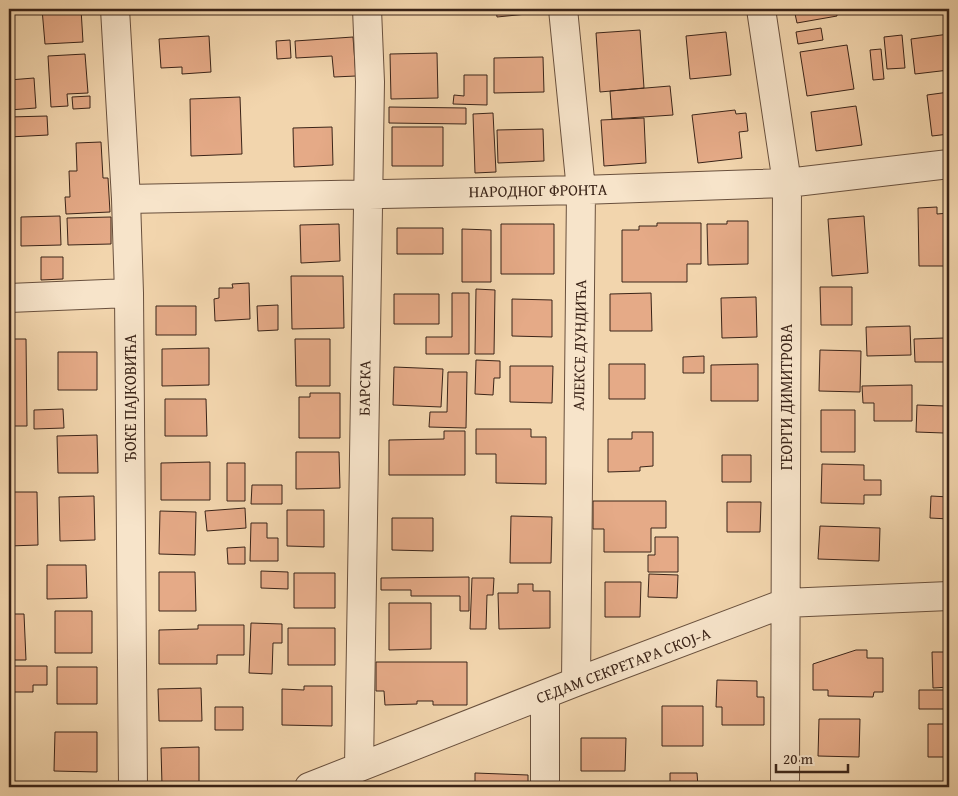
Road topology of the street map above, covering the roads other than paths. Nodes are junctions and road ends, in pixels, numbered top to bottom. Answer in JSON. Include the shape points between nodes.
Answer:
{"nodes":[{"id":1,"x":115,"y":9,"type":"edge"},
{"id":2,"x":367,"y":9,"type":"edge"},
{"id":3,"x":563,"y":9,"type":"edge"},
{"id":4,"x":761,"y":9,"type":"edge"},
{"id":5,"x":949,"y":164,"type":"edge"},
{"id":6,"x":787,"y":183,"type":"junction"},
{"id":7,"x":581,"y":190,"type":"junction"},
{"id":8,"x":367,"y":194,"type":"junction"},
{"id":9,"x":126,"y":199,"type":"junction"},
{"id":10,"x":129,"y":293,"type":"junction"},
{"id":11,"x":9,"y":298,"type":"edge"},
{"id":12,"x":949,"y":596,"type":"edge"},
{"id":13,"x":785,"y":603,"type":"junction"},
{"id":14,"x":576,"y":682,"type":"junction"},
{"id":15,"x":545,"y":694,"type":"junction"},
{"id":16,"x":358,"y":767,"type":"junction"},
{"id":17,"x":133,"y":787,"type":"edge"},
{"id":18,"x":309,"y":787,"type":"edge"},
{"id":19,"x":546,"y":787,"type":"edge"},
{"id":20,"x":784,"y":787,"type":"edge"}],
"edges":[{"from":1,"to":9,"type":"street","name":"ЂОКЕ ПАЈКОВИЋА"},
{"from":2,"to":8,"type":"street","name":"БАРСКА","via":[[370,82]]},
{"from":3,"to":7,"type":"street","name":"АЛЕКСЕ ДУНДИЋА"},
{"from":4,"to":6,"type":"street","name":"ГЕОРГИ ДИМИТРОВА"},
{"from":5,"to":6,"type":"street","name":"НАРОДНОГ ФРОНТА"},
{"from":6,"to":7,"type":"street","name":"НАРОДНОГ ФРОНТА"},
{"from":6,"to":13,"type":"street","name":"ГЕОРГИ ДИМИТРОВА"},
{"from":7,"to":8,"type":"street","name":"НАРОДНОГ ФРОНТА"},
{"from":7,"to":14,"type":"street","name":"АЛЕКСЕ ДУНДИЋА"},
{"from":8,"to":9,"type":"street","name":"НАРОДНОГ ФРОНТА"},
{"from":8,"to":16,"type":"street","name":"БАРСКА"},
{"from":9,"to":10,"type":"street","name":"ЂОКЕ ПАЈКОВИЋА"},
{"from":10,"to":11,"type":"street"},
{"from":10,"to":17,"type":"street","name":"ЂОКЕ ПАЈКОВИЋА"},
{"from":12,"to":13,"type":"street","name":"СЕДАМ СЕКРЕТАРА СКОЈ-А"},
{"from":13,"to":14,"type":"street","name":"СЕДАМ СЕКРЕТАРА СКОЈ-А"},
{"from":13,"to":20,"type":"street","name":"ГЕОРГИ ДИМИТРОВА"},
{"from":14,"to":15,"type":"street","name":"СЕДАМ СЕКРЕТАРА СКОЈ-А"},
{"from":15,"to":16,"type":"street","name":"СЕДАМ СЕКРЕТАРА СКОЈ-А"},
{"from":15,"to":19,"type":"street"},
{"from":16,"to":18,"type":"street","name":"СЕДАМ СЕКРЕТАРА СКОЈ-А"}]}
